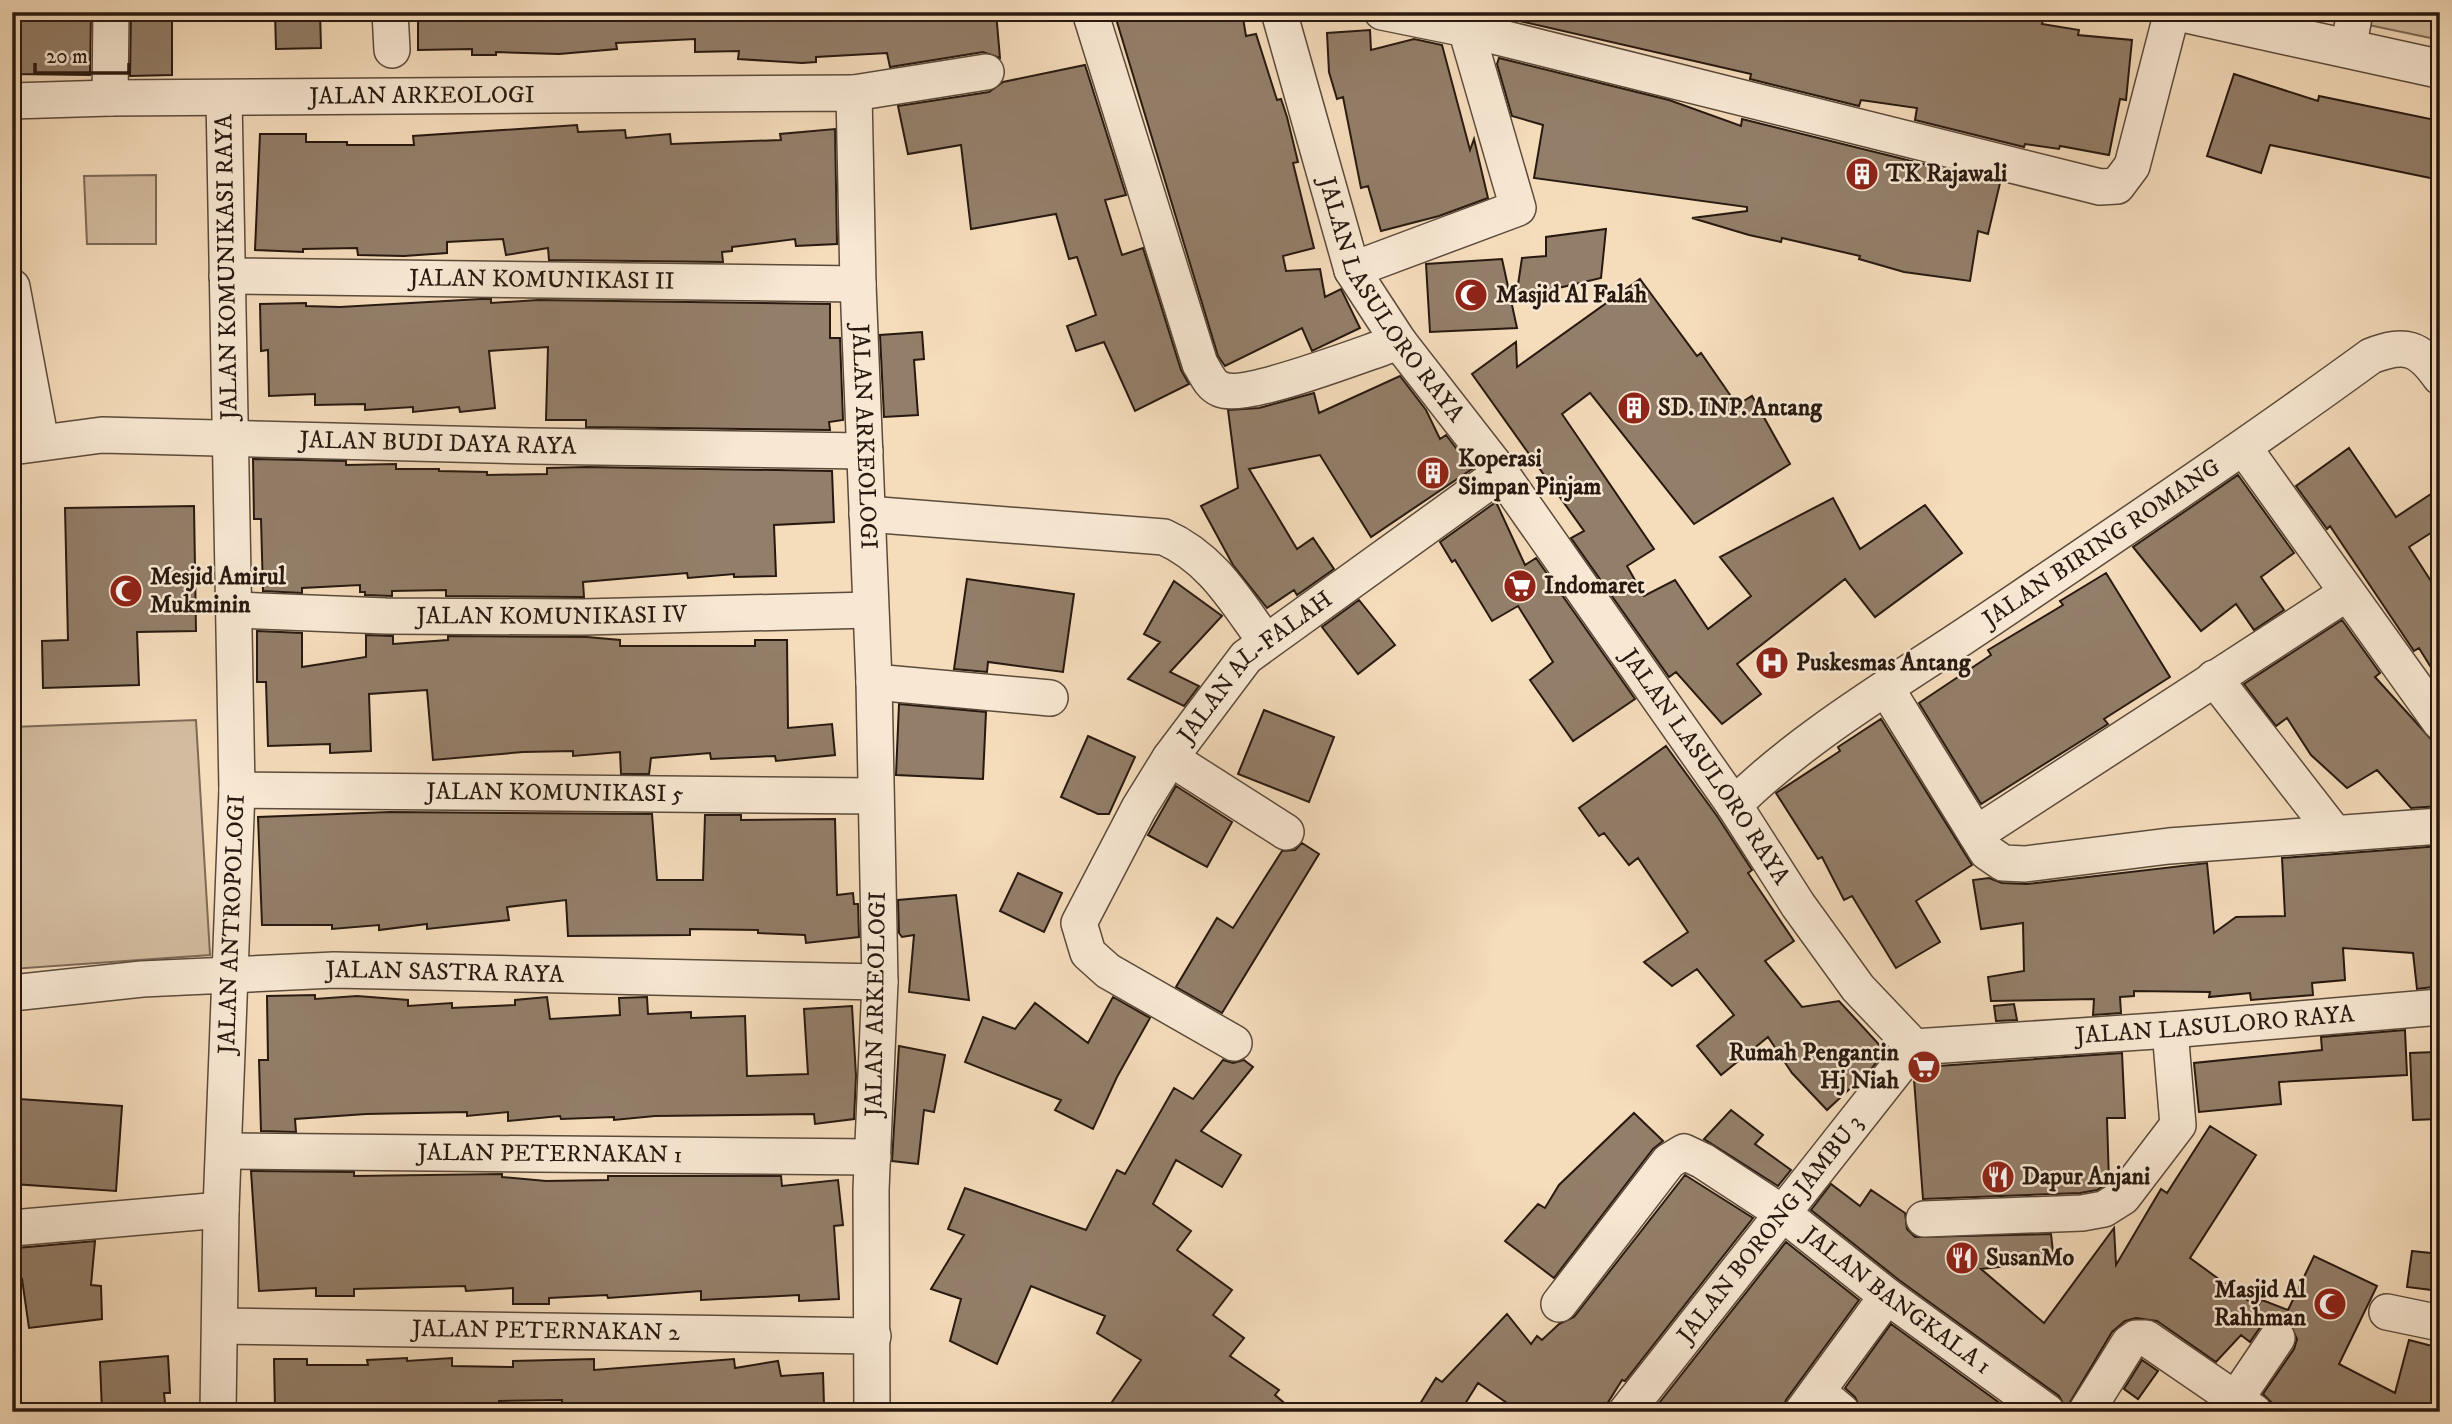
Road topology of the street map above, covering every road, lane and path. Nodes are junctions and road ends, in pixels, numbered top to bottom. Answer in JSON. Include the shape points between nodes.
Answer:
{"nodes":[{"id":1,"x":111,"y":12,"type":"edge"},
{"id":2,"x":390,"y":12,"type":"edge"},
{"id":3,"x":1090,"y":12,"type":"edge"},
{"id":4,"x":1279,"y":12,"type":"edge"},
{"id":5,"x":1382,"y":12,"type":"edge"},
{"id":6,"x":2172,"y":12,"type":"edge"},
{"id":7,"x":2180,"y":12,"type":"edge"},
{"id":8,"x":2355,"y":12,"type":"edge"},
{"id":9,"x":1466,"y":29,"type":"junction"},
{"id":10,"x":2348,"y":49,"type":"junction"},
{"id":11,"x":392,"y":50,"type":"dead end"},
{"id":12,"x":2440,"y":69,"type":"edge"},
{"id":13,"x":986,"y":72,"type":"dead end"},
{"id":14,"x":854,"y":93,"type":"junction"},
{"id":15,"x":110,"y":98,"type":"junction"},
{"id":16,"x":223,"y":98,"type":"junction"},
{"id":17,"x":12,"y":101,"type":"edge"},
{"id":18,"x":1352,"y":270,"type":"junction"},
{"id":19,"x":227,"y":276,"type":"junction"},
{"id":20,"x":858,"y":284,"type":"junction"},
{"id":21,"x":12,"y":287,"type":"edge"},
{"id":22,"x":1399,"y":342,"type":"junction"},
{"id":23,"x":2440,"y":377,"type":"edge"},
{"id":24,"x":231,"y":436,"type":"junction"},
{"id":25,"x":27,"y":445,"type":"edge"},
{"id":26,"x":2244,"y":448,"type":"junction"},
{"id":27,"x":865,"y":451,"type":"junction"},
{"id":28,"x":1501,"y":473,"type":"junction"},
{"id":29,"x":867,"y":514,"type":"junction"},
{"id":30,"x":2347,"y":593,"type":"junction"},
{"id":31,"x":234,"y":610,"type":"junction"},
{"id":32,"x":870,"y":610,"type":"junction"},
{"id":33,"x":1266,"y":642,"type":"junction"},
{"id":34,"x":2214,"y":678,"type":"junction"},
{"id":35,"x":874,"y":682,"type":"junction"},
{"id":36,"x":1886,"y":688,"type":"junction"},
{"id":37,"x":1050,"y":698,"type":"dead end"},
{"id":38,"x":2440,"y":722,"type":"edge"},
{"id":39,"x":1171,"y":758,"type":"junction"},
{"id":40,"x":237,"y":790,"type":"junction"},
{"id":41,"x":874,"y":796,"type":"junction"},
{"id":42,"x":1734,"y":805,"type":"junction"},
{"id":43,"x":2440,"y":826,"type":"edge"},
{"id":44,"x":1286,"y":832,"type":"dead end"},
{"id":45,"x":1976,"y":834,"type":"junction"},
{"id":46,"x":2335,"y":834,"type":"junction"},
{"id":47,"x":231,"y":976,"type":"junction"},
{"id":48,"x":880,"y":982,"type":"junction"},
{"id":49,"x":12,"y":993,"type":"edge"},
{"id":50,"x":2440,"y":1007,"type":"edge"},
{"id":51,"x":2170,"y":1030,"type":"junction"},
{"id":52,"x":1234,"y":1043,"type":"dead end"},
{"id":53,"x":1913,"y":1047,"type":"junction"},
{"id":54,"x":224,"y":1151,"type":"junction"},
{"id":55,"x":873,"y":1157,"type":"junction"},
{"id":56,"x":221,"y":1210,"type":"junction"},
{"id":57,"x":1782,"y":1212,"type":"junction"},
{"id":58,"x":1924,"y":1219,"type":"dead end"},
{"id":59,"x":12,"y":1228,"type":"edge"},
{"id":60,"x":1887,"y":1296,"type":"junction"},
{"id":61,"x":1559,"y":1304,"type":"dead end"},
{"id":62,"x":2387,"y":1312,"type":"dead end"},
{"id":63,"x":2440,"y":1323,"type":"edge"},
{"id":64,"x":220,"y":1326,"type":"junction"},
{"id":65,"x":873,"y":1336,"type":"junction"},
{"id":66,"x":2277,"y":1338,"type":"dead end"},
{"id":67,"x":1821,"y":1405,"type":"edge"},
{"id":68,"x":2239,"y":1407,"type":"edge"},
{"id":69,"x":1635,"y":1409,"type":"edge"},
{"id":70,"x":218,"y":1412,"type":"edge"},
{"id":71,"x":872,"y":1412,"type":"edge"},
{"id":72,"x":2048,"y":1412,"type":"edge"},
{"id":73,"x":2086,"y":1412,"type":"edge"}],
"edges":[{"from":1,"to":15,"type":"street"},
{"from":2,"to":11,"type":"street"},
{"from":3,"to":22,"type":"street","via":[[1200,364],[1213,385],[1231,392],[1257,388]]},
{"from":4,"to":18,"type":"street","name":"JALAN LASULORO RAYA"},
{"from":5,"to":9,"type":"street"},
{"from":6,"to":9,"type":"street","via":[[2132,166],[2117,186],[2100,187]]},
{"from":7,"to":10,"type":"street"},
{"from":8,"to":10,"type":"street"},
{"from":9,"to":18,"type":"street","via":[[1518,208]]},
{"from":10,"to":12,"type":"street"},
{"from":13,"to":14,"type":"street"},
{"from":14,"to":16,"type":"street","name":"JALAN ARKEOLOGI"},
{"from":14,"to":20,"type":"street","name":"JALAN ARKEOLOGI"},
{"from":15,"to":16,"type":"street","name":"JALAN ARKEOLOGI"},
{"from":15,"to":17,"type":"street","name":"JALAN ARKEOLOGI"},
{"from":16,"to":19,"type":"street","name":"JALAN KOMUNIKASI RAYA"},
{"from":18,"to":22,"type":"street","name":"JALAN LASULORO RAYA"},
{"from":19,"to":20,"type":"street","name":"JALAN KOMUNIKASI II"},
{"from":19,"to":24,"type":"street","name":"JALAN KOMUNIKASI RAYA"},
{"from":20,"to":27,"type":"street","name":"JALAN ARKEOLOGI"},
{"from":21,"to":25,"type":"street"},
{"from":22,"to":28,"type":"street","name":"JALAN LASULORO RAYA"},
{"from":23,"to":26,"type":"street","name":"JALAN BIRING ROMANG","via":[[2420,354],[2404,347],[2391,348],[2371,356]]},
{"from":24,"to":25,"type":"street","name":"JALAN BUDI DAYA RAYA","via":[[102,435]]},
{"from":24,"to":27,"type":"street","name":"JALAN BUDI DAYA RAYA","via":[[545,447]]},
{"from":24,"to":31,"type":"street","name":"JALAN ANTROPOLOGI"},
{"from":26,"to":30,"type":"street"},
{"from":26,"to":36,"type":"street","name":"JALAN BIRING ROMANG"},
{"from":27,"to":29,"type":"street","name":"JALAN ARKEOLOGI"},
{"from":28,"to":33,"type":"street","name":"JALAN AL-FALAH"},
{"from":28,"to":42,"type":"street","name":"JALAN LASULORO RAYA"},
{"from":29,"to":32,"type":"street","name":"JALAN ARKEOLOGI"},
{"from":29,"to":33,"type":"street","via":[[1164,537],[1209,564]]},
{"from":30,"to":34,"type":"street"},
{"from":30,"to":38,"type":"street"},
{"from":31,"to":32,"type":"street","name":"JALAN KOMUNIKASI IV","via":[[583,617]]},
{"from":31,"to":40,"type":"street","name":"JALAN ANTROPOLOGI"},
{"from":32,"to":35,"type":"street","name":"JALAN ARKEOLOGI"},
{"from":33,"to":39,"type":"street","name":"JALAN AL-FALAH","via":[[1246,657]]},
{"from":34,"to":45,"type":"street"},
{"from":34,"to":46,"type":"street"},
{"from":35,"to":37,"type":"street"},
{"from":35,"to":41,"type":"street","name":"JALAN ARKEOLOGI"},
{"from":36,"to":42,"type":"street","name":"JALAN BIRING ROMANG","via":[[1760,779]]},
{"from":36,"to":45,"type":"street"},
{"from":39,"to":44,"type":"street"},
{"from":39,"to":52,"type":"street","name":"JALAN AL-FALAH","via":[[1139,808],[1079,923],[1088,953],[1108,971]]},
{"from":40,"to":41,"type":"street","name":"JALAN KOMUNIKASI 5"},
{"from":40,"to":47,"type":"street","name":"JALAN ANTROPOLOGI"},
{"from":41,"to":48,"type":"street","name":"JALAN ARKEOLOGI"},
{"from":42,"to":53,"type":"street","name":"JALAN LASULORO RAYA","via":[[1858,988]]},
{"from":43,"to":46,"type":"street"},
{"from":45,"to":46,"type":"street","via":[[2003,863],[2025,864],[2169,846]]},
{"from":47,"to":48,"type":"street","name":"JALAN SASTRA RAYA","via":[[334,970]]},
{"from":47,"to":49,"type":"street","name":"JALAN SASTRA RAYA","via":[[142,979]]},
{"from":47,"to":54,"type":"street","name":"JALAN ANTROPOLOGI"},
{"from":48,"to":55,"type":"street","name":"JALAN ARKEOLOGI"},
{"from":50,"to":51,"type":"street","name":"JALAN LASULORO RAYA"},
{"from":51,"to":53,"type":"street","name":"JALAN LASULORO RAYA"},
{"from":51,"to":58,"type":"street","via":[[2178,1125],[2123,1197],[2104,1209],[2082,1213]]},
{"from":53,"to":57,"type":"street","name":"JALAN BORONG JAMBU 3"},
{"from":54,"to":55,"type":"street","name":"JALAN PETERNAKAN 1"},
{"from":54,"to":56,"type":"street","name":"JALAN ANTROPOLOGI"},
{"from":55,"to":65,"type":"street","name":"JALAN ARKEOLOGI"},
{"from":56,"to":59,"type":"street"},
{"from":56,"to":64,"type":"street","name":"JALAN ANTROPOLOGI"},
{"from":57,"to":60,"type":"street","name":"JALAN BANGKALA 1"},
{"from":57,"to":61,"type":"street","name":"JALAN BANGKALA 1","via":[[1692,1154],[1677,1154]]},
{"from":57,"to":69,"type":"street","name":"JALAN BORONG JAMBU 3"},
{"from":60,"to":67,"type":"street"},
{"from":60,"to":72,"type":"street","name":"JALAN BANGKALA 1"},
{"from":62,"to":63,"type":"street"},
{"from":64,"to":65,"type":"street","name":"JALAN PETERNAKAN 2"},
{"from":64,"to":70,"type":"street","name":"JALAN ANTROPOLOGI"},
{"from":65,"to":71,"type":"street","name":"JALAN ARKEOLOGI"},
{"from":66,"to":68,"type":"street"},
{"from":68,"to":73,"type":"street","via":[[2146,1338],[2136,1338]]}]}
